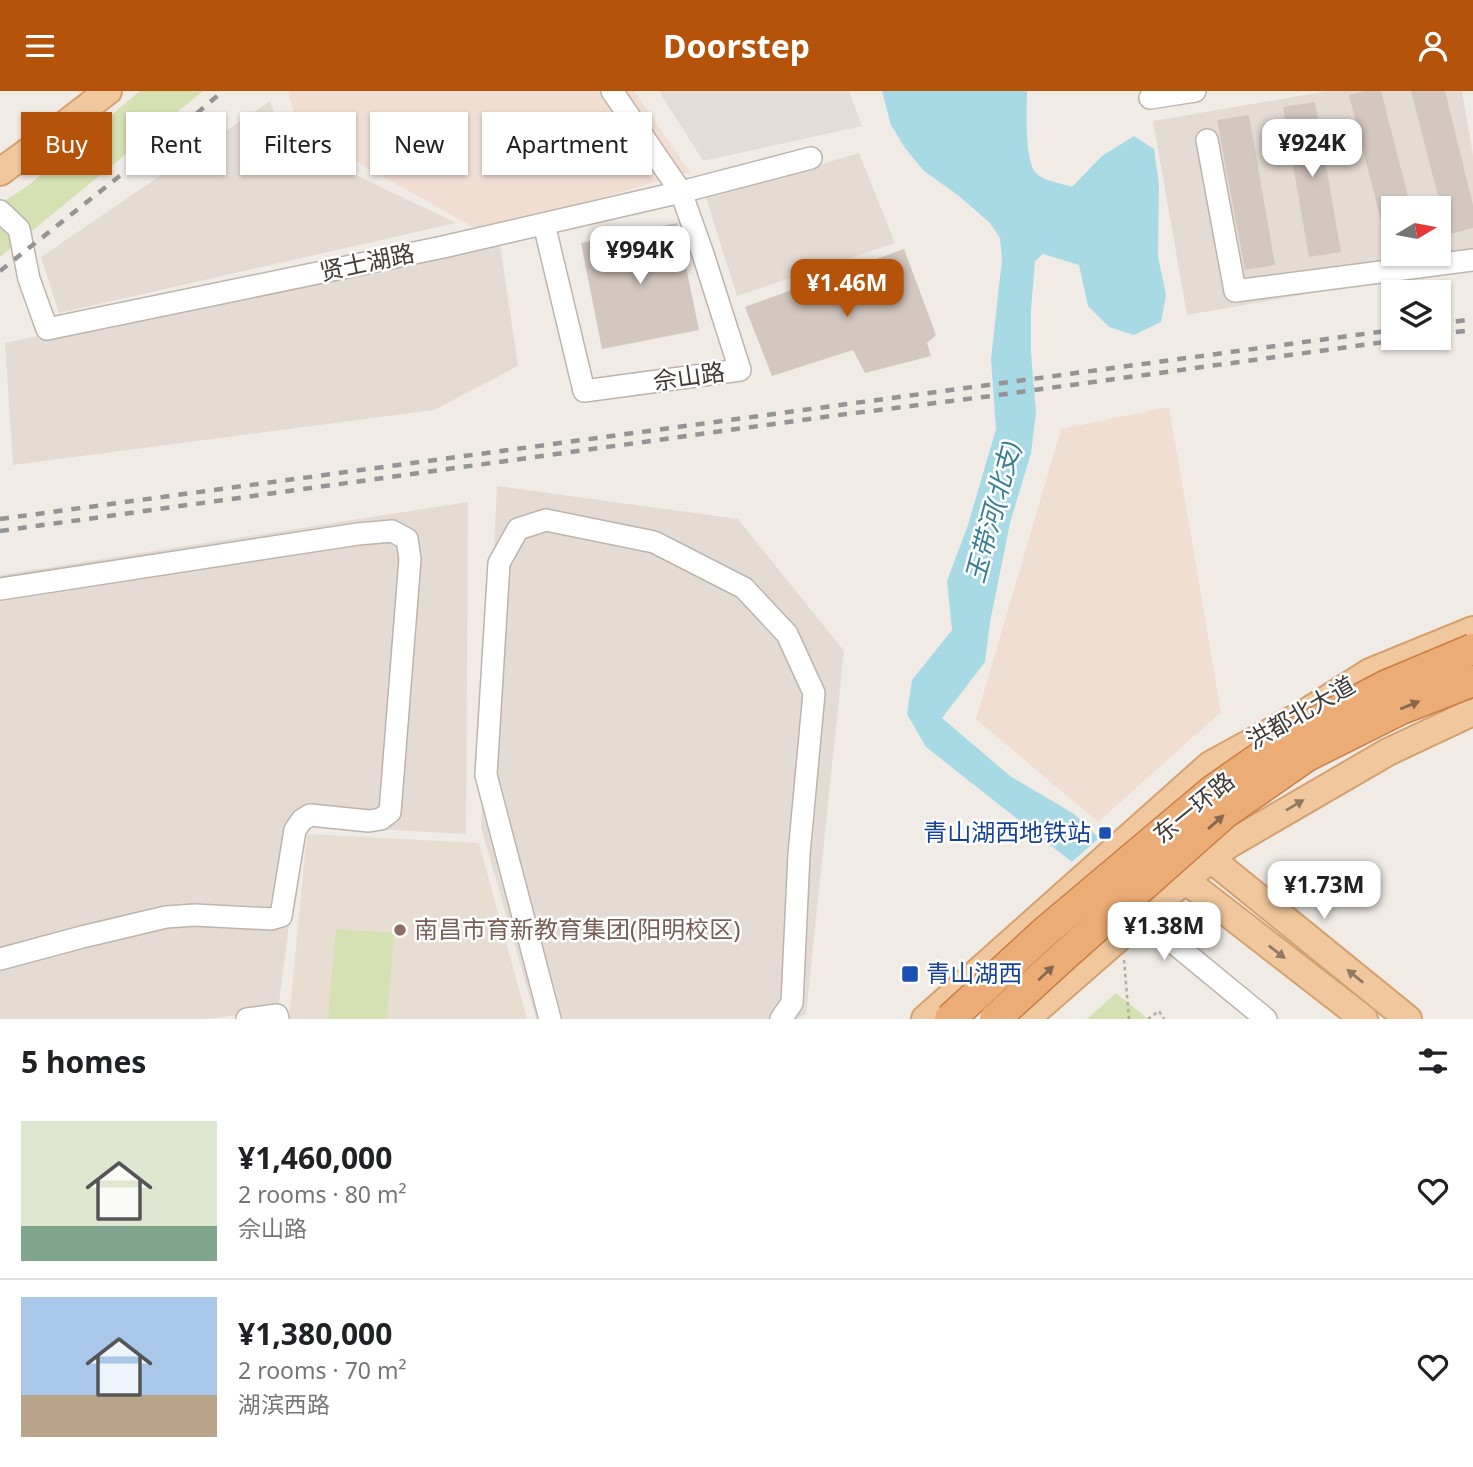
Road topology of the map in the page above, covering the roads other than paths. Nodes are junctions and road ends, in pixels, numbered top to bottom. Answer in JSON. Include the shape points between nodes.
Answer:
{"nodes":[{"id":1,"x":108,"y":91,"type":"edge"},
{"id":2,"x":612,"y":91,"type":"edge"},
{"id":3,"x":1195,"y":91,"type":"edge"},
{"id":4,"x":1150,"y":98,"type":"dead end"},
{"id":5,"x":1207,"y":140,"type":"dead end"},
{"id":6,"x":811,"y":158,"type":"dead end"},
{"id":7,"x":0,"y":171,"type":"edge"},
{"id":8,"x":681,"y":192,"type":"junction"},
{"id":9,"x":0,"y":211,"type":"edge"},
{"id":10,"x":544,"y":224,"type":"junction"},
{"id":11,"x":1473,"y":260,"type":"edge"},
{"id":12,"x":0,"y":589,"type":"edge"},
{"id":13,"x":1473,"y":630,"type":"edge"},
{"id":14,"x":1473,"y":649,"type":"edge"},
{"id":15,"x":1473,"y":681,"type":"edge"},
{"id":16,"x":1473,"y":712,"type":"edge"},
{"id":17,"x":1211,"y":859,"type":"junction"},
{"id":18,"x":1091,"y":871,"type":"junction"},
{"id":19,"x":1185,"y":880,"type":"junction"},
{"id":20,"x":1142,"y":917,"type":"junction"},
{"id":21,"x":0,"y":959,"type":"edge"},
{"id":22,"x":247,"y":1019,"type":"edge"},
{"id":23,"x":278,"y":1019,"type":"edge"},
{"id":24,"x":550,"y":1019,"type":"edge"},
{"id":25,"x":782,"y":1019,"type":"edge"},
{"id":26,"x":925,"y":1019,"type":"edge"},
{"id":27,"x":950,"y":1019,"type":"edge"},
{"id":28,"x":995,"y":1019,"type":"edge"},
{"id":29,"x":1026,"y":1019,"type":"edge"},
{"id":30,"x":1266,"y":1019,"type":"edge"},
{"id":31,"x":1364,"y":1019,"type":"edge"},
{"id":32,"x":1408,"y":1019,"type":"edge"}],
"edges":[{"from":1,"to":7,"type":"main road"},
{"from":2,"to":8,"type":"street","name":"佘山路"},
{"from":3,"to":4,"type":"street"},
{"from":5,"to":11,"type":"street","via":[[1235,291]]},
{"from":6,"to":8,"type":"street","name":"贤士湖路"},
{"from":8,"to":10,"type":"street","name":"贤士湖路"},
{"from":8,"to":10,"type":"street","name":"佘山路","via":[[740,370],[584,391]]},
{"from":9,"to":10,"type":"street","name":"贤士湖路","via":[[19,229],[29,279],[47,329]]},
{"from":12,"to":21,"type":"street","via":[[392,531],[407,539],[410,559],[390,812],[369,821],[310,815],[302,820],[295,830],[281,916],[166,917]]},
{"from":13,"to":18,"type":"main road","name":"洪都北大道","via":[[1370,672],[1210,765]]},
{"from":14,"to":27,"type":"highway","name":"东一环路","bridge":true,"via":[[1387,685],[1295,733],[1212,791]]},
{"from":28,"to":15,"type":"highway","name":"东一环路","one_way":true,"bridge":true,"via":[[1225,813],[1307,756],[1401,709]]},
{"from":17,"to":16,"type":"main road","one_way":true,"via":[[1388,752]]},
{"from":17,"to":19,"type":"main road"},
{"from":32,"to":17,"type":"main road","one_way":true},
{"from":18,"to":20,"type":"street"},
{"from":18,"to":26,"type":"main road","name":"洪都北大道"},
{"from":19,"to":20,"type":"main road"},
{"from":19,"to":31,"type":"main road","one_way":true},
{"from":20,"to":29,"type":"main road"},
{"from":20,"to":30,"type":"street"},
{"from":22,"to":23,"type":"street"},
{"from":24,"to":25,"type":"street","via":[[486,775],[499,563],[518,529],[546,520],[654,542],[744,588],[787,634],[814,693],[799,854],[792,1003]]}]}
